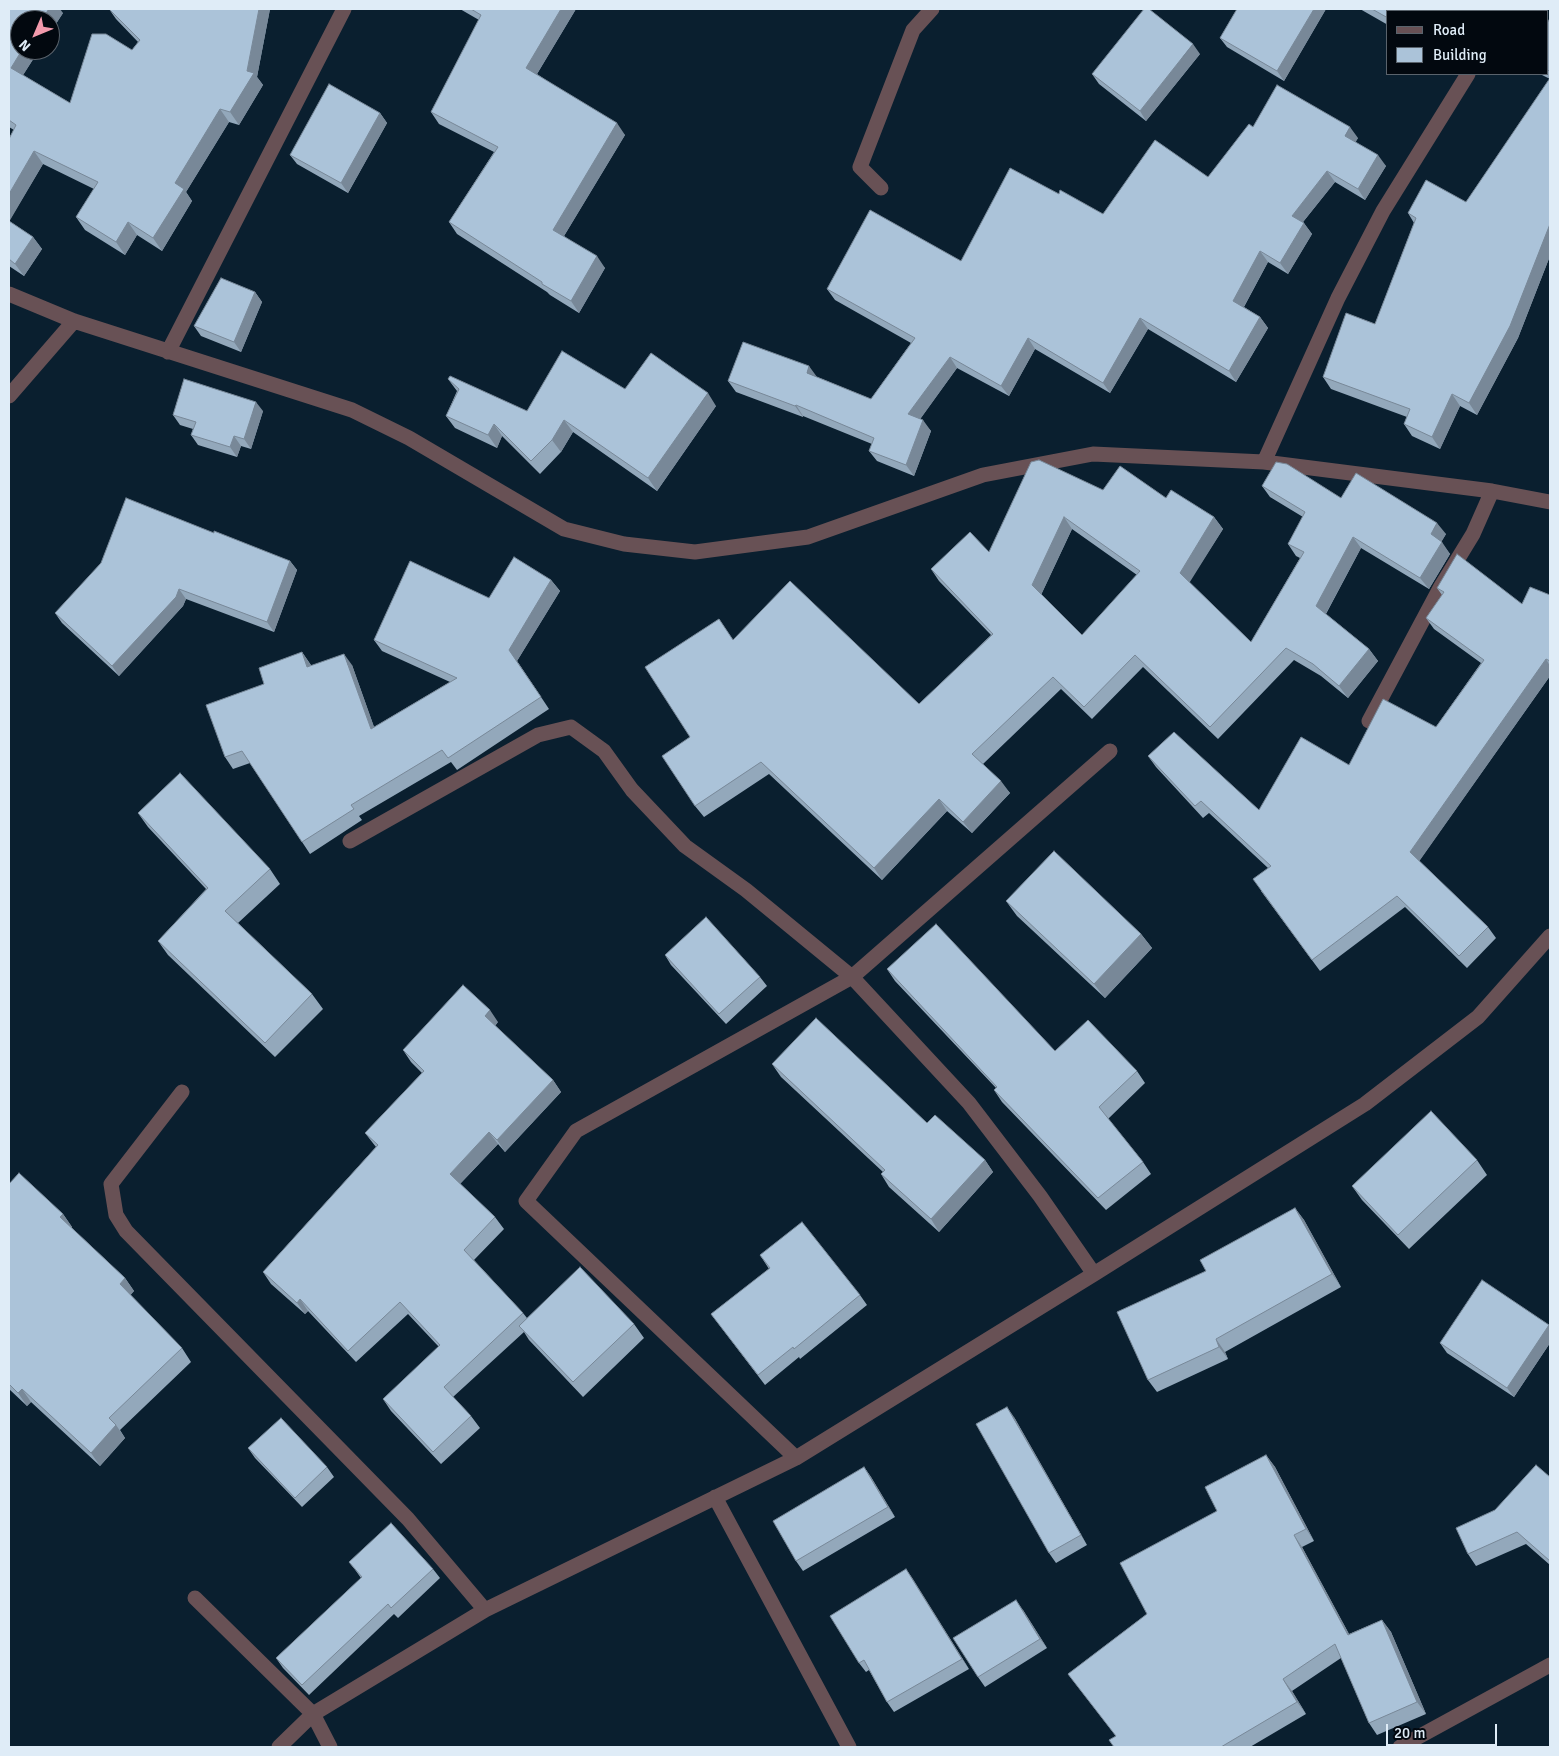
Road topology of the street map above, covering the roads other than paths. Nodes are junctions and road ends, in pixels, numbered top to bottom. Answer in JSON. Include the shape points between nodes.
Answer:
{"nodes":[{"id":1,"x":344,"y":9,"type":"edge"},
{"id":2,"x":932,"y":9,"type":"edge"},
{"id":3,"x":1467,"y":75,"type":"edge"},
{"id":4,"x":881,"y":188,"type":"dead end"},
{"id":5,"x":9,"y":294,"type":"edge"},
{"id":6,"x":74,"y":321,"type":"junction"},
{"id":7,"x":168,"y":352,"type":"junction"},
{"id":8,"x":9,"y":396,"type":"edge"},
{"id":9,"x":1264,"y":462,"type":"junction"},
{"id":10,"x":1492,"y":491,"type":"junction"},
{"id":11,"x":1550,"y":502,"type":"edge"},
{"id":12,"x":1369,"y":721,"type":"edge"},
{"id":13,"x":1110,"y":751,"type":"dead end"},
{"id":14,"x":350,"y":841,"type":"dead end"},
{"id":15,"x":1550,"y":936,"type":"edge"},
{"id":16,"x":852,"y":977,"type":"junction"},
{"id":17,"x":182,"y":1092,"type":"dead end"},
{"id":18,"x":1094,"y":1274,"type":"junction"},
{"id":19,"x":796,"y":1458,"type":"junction"},
{"id":20,"x":715,"y":1497,"type":"junction"},
{"id":21,"x":195,"y":1598,"type":"dead end"},
{"id":22,"x":485,"y":1610,"type":"junction"},
{"id":23,"x":1550,"y":1665,"type":"edge"},
{"id":24,"x":313,"y":1714,"type":"junction"},
{"id":25,"x":279,"y":1747,"type":"edge"},
{"id":26,"x":330,"y":1747,"type":"edge"},
{"id":27,"x":849,"y":1747,"type":"edge"},
{"id":28,"x":1400,"y":1747,"type":"edge"}],
"edges":[{"from":1,"to":7,"type":"street"},
{"from":2,"to":4,"type":"street","via":[[913,30],[860,167]]},
{"from":3,"to":9,"type":"street","via":[[1384,211],[1338,298]]},
{"from":5,"to":6,"type":"street"},
{"from":6,"to":7,"type":"street"},
{"from":6,"to":8,"type":"street"},
{"from":7,"to":9,"type":"street","via":[[352,410],[409,438],[564,529],[624,544],[695,552],[808,537],[983,475],[1093,454]]},
{"from":9,"to":10,"type":"street"},
{"from":10,"to":11,"type":"street"},
{"from":10,"to":12,"type":"street","via":[[1473,534],[1440,588]]},
{"from":13,"to":16,"type":"street"},
{"from":14,"to":16,"type":"street","via":[[538,735],[571,727],[604,751],[632,790],[685,846],[746,890]]},
{"from":15,"to":18,"type":"street","via":[[1478,1017],[1365,1104]]},
{"from":16,"to":18,"type":"street","via":[[970,1103]]},
{"from":16,"to":19,"type":"street","via":[[576,1131],[526,1201]]},
{"from":17,"to":22,"type":"street","via":[[111,1184],[116,1215],[126,1231],[408,1519]]},
{"from":18,"to":19,"type":"street"},
{"from":19,"to":20,"type":"street"},
{"from":20,"to":22,"type":"street"},
{"from":20,"to":27,"type":"street"},
{"from":21,"to":24,"type":"street"},
{"from":22,"to":24,"type":"street"},
{"from":23,"to":28,"type":"street"},
{"from":24,"to":25,"type":"street"},
{"from":24,"to":26,"type":"street"}]}
